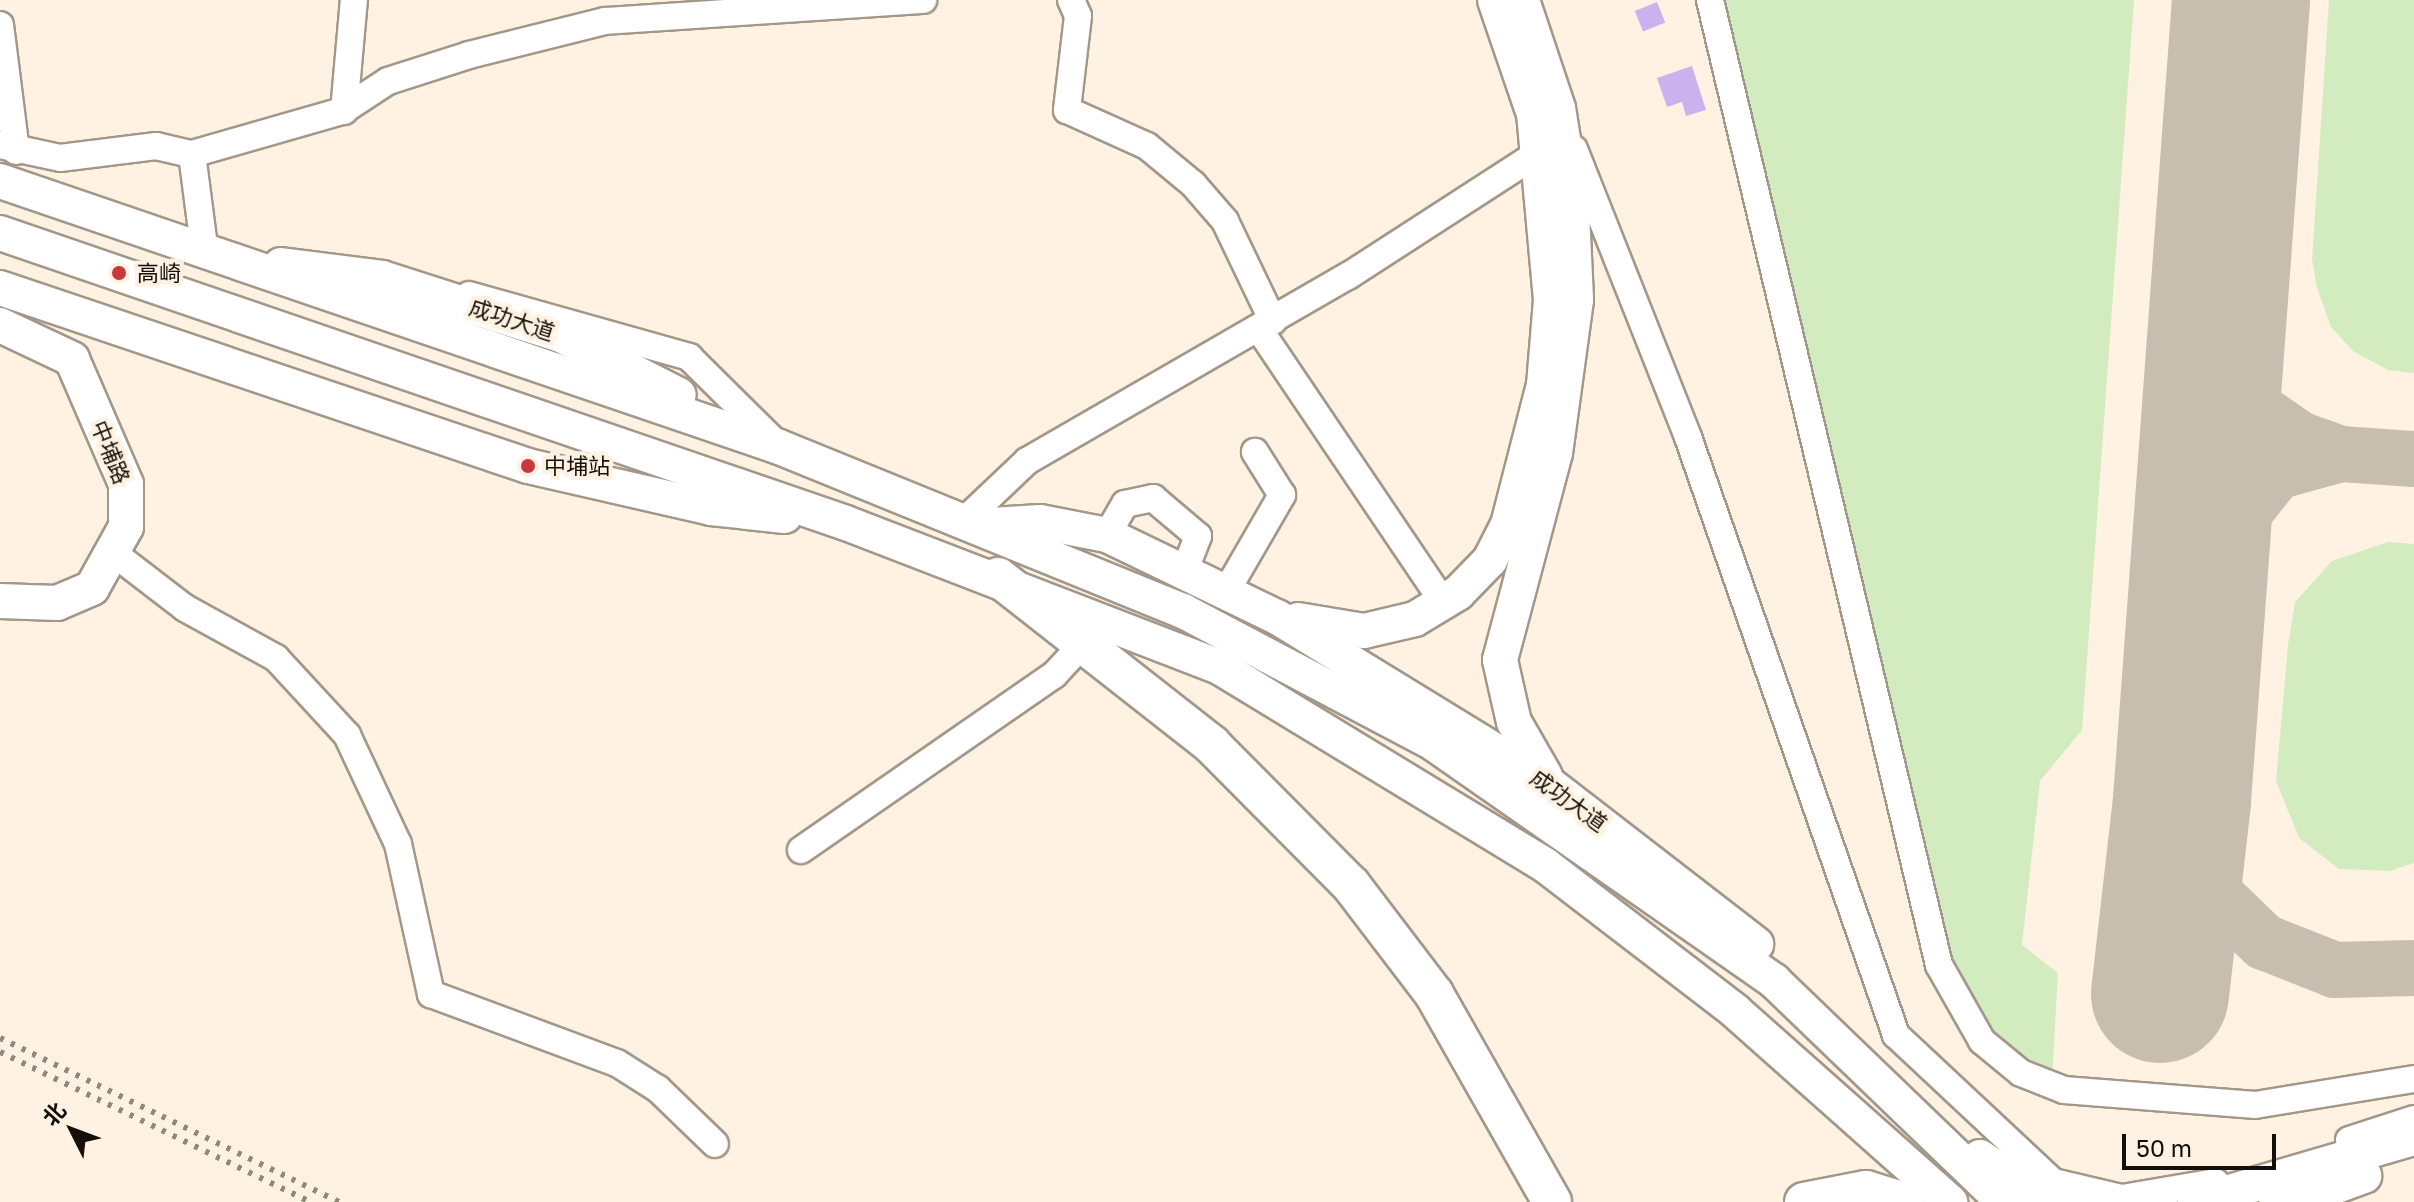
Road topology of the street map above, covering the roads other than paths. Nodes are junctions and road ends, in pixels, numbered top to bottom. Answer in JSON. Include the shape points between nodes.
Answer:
{"nodes":[{"id":1,"x":354,"y":0,"type":"edge"},
{"id":2,"x":923,"y":0,"type":"edge"},
{"id":3,"x":1071,"y":0,"type":"edge"},
{"id":4,"x":1495,"y":0,"type":"edge"},
{"id":5,"x":1522,"y":0,"type":"edge"},
{"id":6,"x":1710,"y":0,"type":"edge"},
{"id":7,"x":673,"y":10,"type":"edge"},
{"id":8,"x":0,"y":25,"type":"edge"},
{"id":9,"x":1558,"y":108,"type":"junction"},
{"id":10,"x":344,"y":111,"type":"junction"},
{"id":11,"x":8,"y":148,"type":"edge"},
{"id":12,"x":1540,"y":152,"type":"junction"},
{"id":13,"x":192,"y":154,"type":"junction"},
{"id":14,"x":0,"y":181,"type":"edge"},
{"id":15,"x":0,"y":233,"type":"edge"},
{"id":16,"x":214,"y":258,"type":"junction"},
{"id":17,"x":0,"y":288,"type":"edge"},
{"id":18,"x":0,"y":325,"type":"edge"},
{"id":19,"x":1266,"y":325,"type":"junction"},
{"id":20,"x":135,"y":335,"type":"junction"},
{"id":21,"x":72,"y":359,"type":"junction"},
{"id":22,"x":779,"y":447,"type":"junction"},
{"id":23,"x":1255,"y":452,"type":"dead end"},
{"id":24,"x":976,"y":522,"type":"junction"},
{"id":25,"x":846,"y":523,"type":"junction"},
{"id":26,"x":1107,"y":535,"type":"junction"},
{"id":27,"x":116,"y":555,"type":"junction"},
{"id":28,"x":1185,"y":570,"type":"junction"},
{"id":29,"x":998,"y":577,"type":"junction"},
{"id":30,"x":1227,"y":590,"type":"junction"},
{"id":31,"x":0,"y":601,"type":"edge"},
{"id":32,"x":1443,"y":602,"type":"junction"},
{"id":33,"x":1277,"y":617,"type":"junction"},
{"id":34,"x":1081,"y":646,"type":"junction"},
{"id":35,"x":1549,"y":784,"type":"junction"},
{"id":36,"x":801,"y":850,"type":"dead end"},
{"id":37,"x":2414,"y":1079,"type":"edge"},
{"id":38,"x":1898,"y":1104,"type":"junction"},
{"id":39,"x":2414,"y":1119,"type":"edge"},
{"id":40,"x":2414,"y":1138,"type":"edge"},
{"id":41,"x":715,"y":1144,"type":"dead end"},
{"id":42,"x":2414,"y":1161,"type":"edge"},
{"id":43,"x":2281,"y":1195,"type":"edge"},
{"id":44,"x":1552,"y":1202,"type":"edge"},
{"id":45,"x":1804,"y":1202,"type":"edge"},
{"id":46,"x":1905,"y":1202,"type":"edge"},
{"id":47,"x":1950,"y":1202,"type":"edge"},
{"id":48,"x":2004,"y":1202,"type":"edge"},
{"id":49,"x":2076,"y":1202,"type":"edge"},
{"id":50,"x":2195,"y":1202,"type":"edge"}],
"edges":[{"from":1,"to":10,"type":"street"},
{"from":2,"to":7,"type":"street"},
{"from":3,"to":19,"type":"street","via":[[1078,16],[1067,110],[1147,146],[1193,184],[1225,221]]},
{"from":4,"to":12,"type":"main road"},
{"from":5,"to":9,"type":"main road"},
{"from":6,"to":37,"type":"street","via":[[1939,965],[1982,1041],[2021,1073],[2064,1090],[2255,1105]]},
{"from":7,"to":10,"type":"street","via":[[469,55],[388,81]]},
{"from":8,"to":11,"type":"street"},
{"from":9,"to":35,"type":"main road","via":[[1576,300],[1568,389],[1500,660],[1514,722]]},
{"from":9,"to":39,"type":"street","via":[[1688,437],[1896,1035],[2053,1182],[2122,1198],[2195,1189]]},
{"from":10,"to":13,"type":"street"},
{"from":11,"to":13,"type":"street","via":[[60,158],[156,146]]},
{"from":12,"to":19,"type":"street"},
{"from":12,"to":32,"type":"main road","via":[[1551,300],[1537,416],[1508,525],[1490,560]]},
{"from":13,"to":16,"type":"street"},
{"from":14,"to":16,"type":"main road"},
{"from":15,"to":25,"type":"main road"},
{"from":16,"to":22,"type":"main road"},
{"from":16,"to":22,"type":"main road","name":"成功大道","via":[[382,278],[561,335]]},
{"from":17,"to":20,"type":"main road"},
{"from":18,"to":21,"type":"main road"},
{"from":19,"to":24,"type":"street","via":[[1027,461]]},
{"from":19,"to":32,"type":"street"},
{"from":20,"to":21,"type":"main road"},
{"from":20,"to":25,"type":"main road","via":[[560,475],[711,508]]},
{"from":21,"to":27,"type":"main road","name":"中埔路","via":[[126,484],[126,527]]},
{"from":22,"to":24,"type":"main road"},
{"from":23,"to":30,"type":"street","via":[[1282,495]]},
{"from":24,"to":26,"type":"main road","name":"成功大道","via":[[1040,522]]},
{"from":24,"to":38,"type":"main road","via":[[1183,611],[1433,743],[1774,981]]},
{"from":25,"to":29,"type":"main road"},
{"from":26,"to":28,"type":"main road","name":"成功大道"},
{"from":26,"to":28,"type":"street","via":[[1125,504],[1153,498],[1198,536]]},
{"from":27,"to":31,"type":"main road","name":"中埔路","via":[[105,576],[75,597],[38,605]]},
{"from":27,"to":41,"type":"street","via":[[185,608],[276,658],[347,735],[398,844],[431,994],[617,1063],[658,1089]]},
{"from":28,"to":30,"type":"main road","name":"成功大道"},
{"from":29,"to":34,"type":"highway"},
{"from":29,"to":47,"type":"main road","via":[[1221,668],[1545,865],[1735,1011]]},
{"from":30,"to":33,"type":"main road","name":"成功大道"},
{"from":32,"to":33,"type":"main road","via":[[1415,619],[1364,631]]},
{"from":33,"to":35,"type":"main road","name":"成功大道"},
{"from":34,"to":36,"type":"street","via":[[1054,675]]},
{"from":34,"to":44,"type":"highway","via":[[1212,745],[1351,885],[1434,994]]},
{"from":35,"to":38,"type":"main road","name":"成功大道","via":[[1797,976]]},
{"from":38,"to":48,"type":"main road"},
{"from":38,"to":49,"type":"main road","name":"成功大道","via":[[2027,1189]]},
{"from":40,"to":43,"type":"main road"},
{"from":42,"to":43,"type":"main road"},
{"from":43,"to":50,"type":"main road"},
{"from":45,"to":46,"type":"highway","via":[[1866,1190]]}]}
